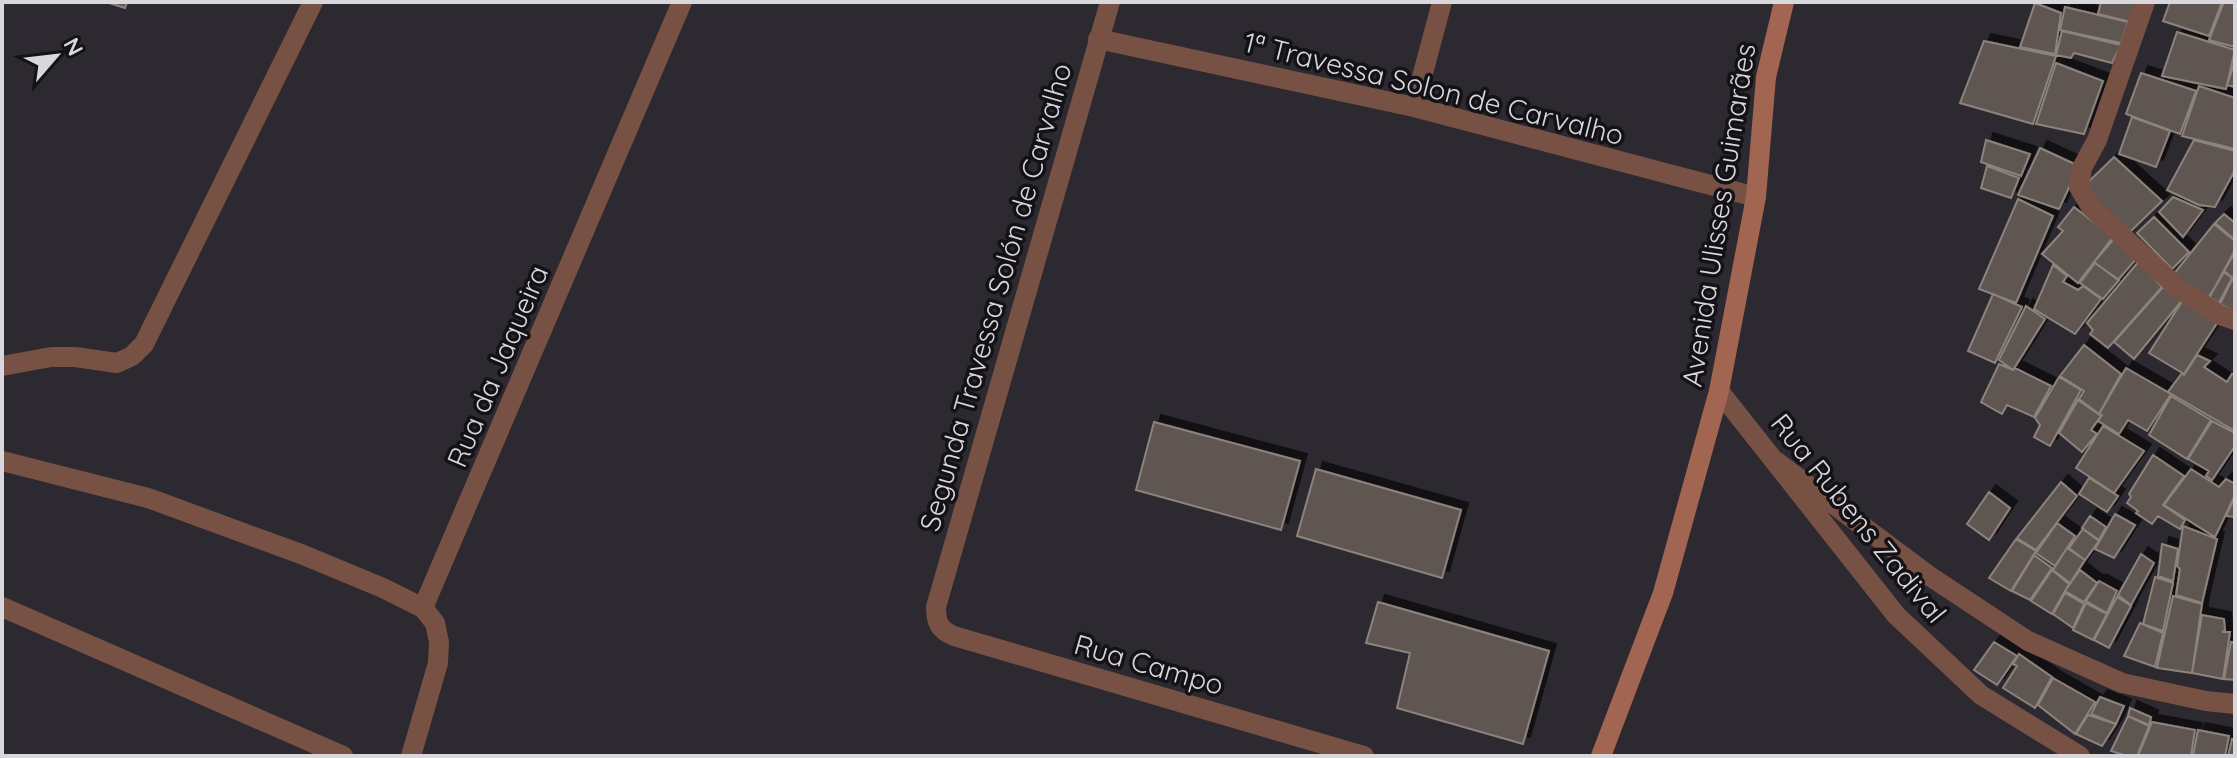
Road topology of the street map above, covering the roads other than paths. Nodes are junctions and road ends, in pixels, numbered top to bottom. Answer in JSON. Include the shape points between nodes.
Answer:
{"nodes":[{"id":1,"x":313,"y":2,"type":"edge"},
{"id":2,"x":682,"y":2,"type":"edge"},
{"id":3,"x":1442,"y":2,"type":"edge"},
{"id":4,"x":1784,"y":2,"type":"edge"},
{"id":5,"x":2145,"y":2,"type":"edge"},
{"id":6,"x":1102,"y":5,"type":"edge"},
{"id":7,"x":1098,"y":39,"type":"junction"},
{"id":8,"x":1414,"y":107,"type":"junction"},
{"id":9,"x":1756,"y":197,"type":"junction"},
{"id":10,"x":2235,"y":320,"type":"edge"},
{"id":11,"x":2,"y":366,"type":"edge"},
{"id":12,"x":1719,"y":391,"type":"junction"},
{"id":13,"x":2,"y":461,"type":"edge"},
{"id":14,"x":1777,"y":462,"type":"junction"},
{"id":15,"x":2,"y":607,"type":"edge"},
{"id":16,"x":936,"y":607,"type":"joint"},
{"id":17,"x":423,"y":608,"type":"junction"},
{"id":18,"x":2235,"y":704,"type":"edge"},
{"id":19,"x":1303,"y":747,"type":"edge"},
{"id":20,"x":343,"y":756,"type":"edge"},
{"id":21,"x":411,"y":756,"type":"edge"},
{"id":22,"x":1364,"y":756,"type":"edge"},
{"id":23,"x":1601,"y":756,"type":"edge"},
{"id":24,"x":2080,"y":756,"type":"edge"}],
"edges":[{"from":1,"to":11,"type":"street","via":[[144,344],[117,363],[51,357]]},
{"from":2,"to":17,"type":"street","name":"Rua da Jaqueira"},
{"from":3,"to":8,"type":"street"},
{"from":4,"to":9,"type":"main road","name":"Avenida Ulisses Guimarães","via":[[1766,77]]},
{"from":5,"to":10,"type":"street","via":[[2097,140],[2082,168],[2081,193],[2179,289]]},
{"from":6,"to":7,"type":"street","name":"Segunda Travessa Solón de Carvalho"},
{"from":7,"to":8,"type":"street","name":"1ª Travessa Solon de Carvalho"},
{"from":7,"to":16,"type":"street","name":"Segunda Travessa Solón de Carvalho"},
{"from":8,"to":9,"type":"street","name":"1ª Travessa Solon de Carvalho"},
{"from":9,"to":12,"type":"main road","name":"Avenida Ulisses Guimarães"},
{"from":12,"to":14,"type":"street","name":"Rua Rubens Zadival"},
{"from":12,"to":23,"type":"main road","name":"Avenida Ulisses Guimarães","via":[[1663,593]]},
{"from":13,"to":17,"type":"street","via":[[148,498],[301,554]]},
{"from":14,"to":18,"type":"street","via":[[1928,575],[2028,641],[2122,683]]},
{"from":14,"to":24,"type":"street","name":"Rua Rubens Zadival","via":[[1896,615],[1981,695]]},
{"from":15,"to":20,"type":"street"},
{"from":16,"to":19,"type":"street","name":"Rua Campo","via":[[940,628],[954,636]]},
{"from":17,"to":21,"type":"street","via":[[435,623],[438,663]]},
{"from":19,"to":22,"type":"street","name":"Rua Campo"}]}
